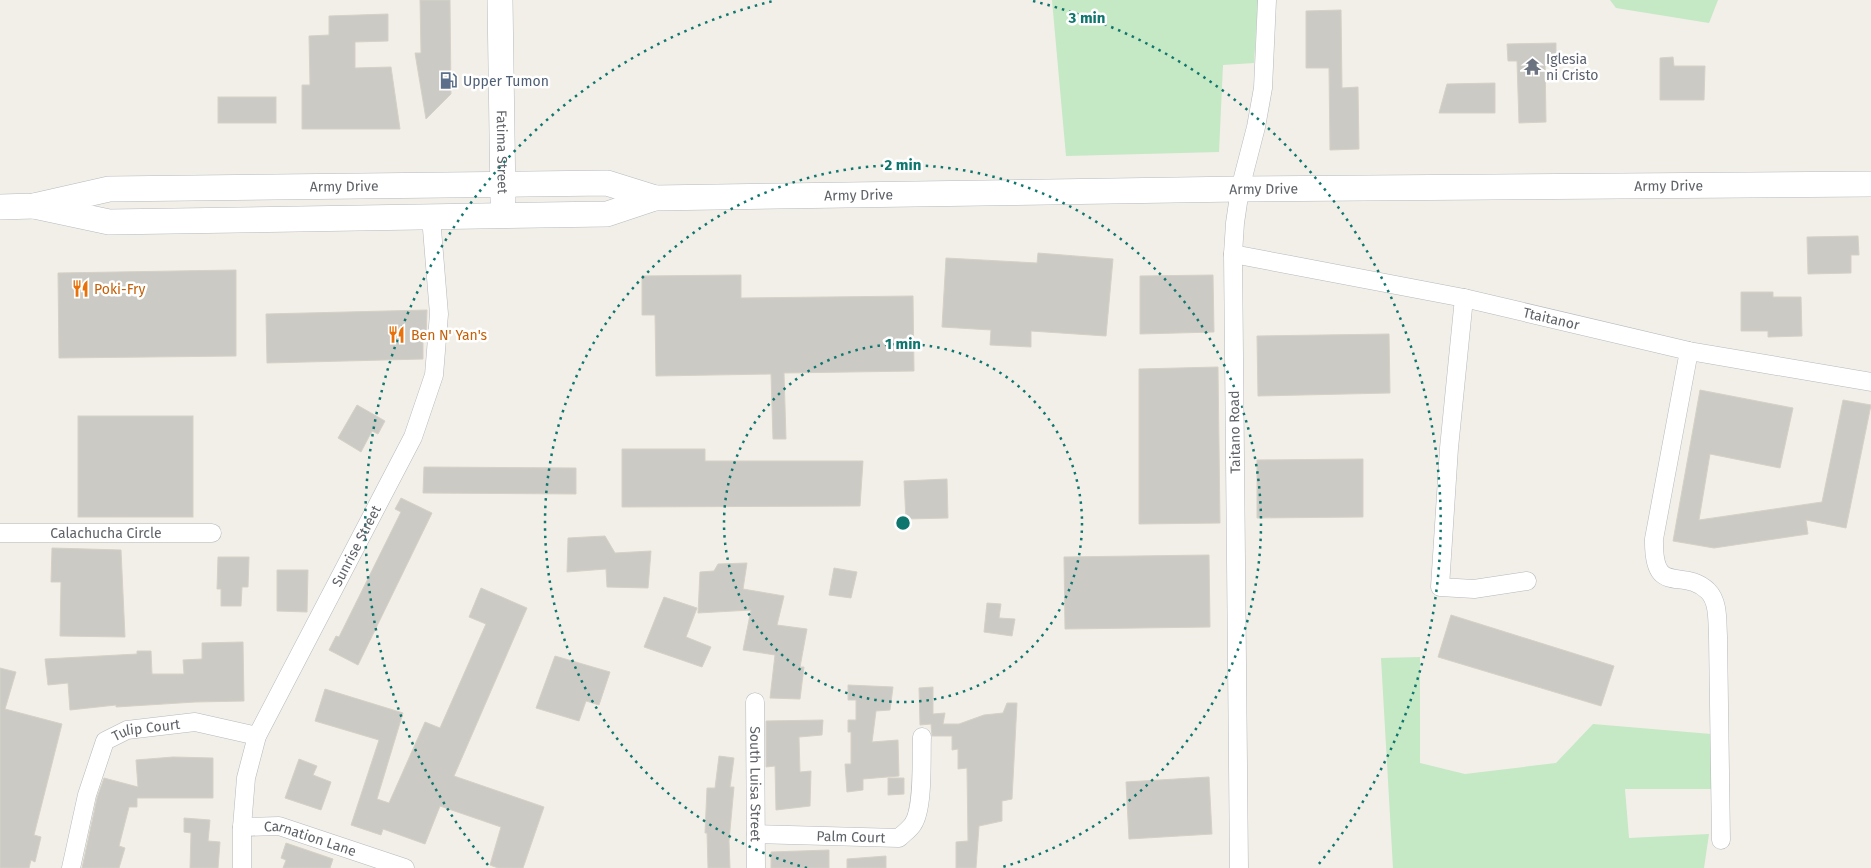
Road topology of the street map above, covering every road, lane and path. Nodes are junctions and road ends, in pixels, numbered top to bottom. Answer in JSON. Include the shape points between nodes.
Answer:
{"nodes":[{"id":1,"x":500,"y":0,"type":"edge"},
{"id":2,"x":1267,"y":0,"type":"edge"},
{"id":3,"x":502,"y":184,"type":"junction"},
{"id":4,"x":1871,"y":184,"type":"edge"},
{"id":5,"x":1240,"y":189,"type":"junction"},
{"id":6,"x":655,"y":198,"type":"junction"},
{"id":7,"x":34,"y":206,"type":"junction"},
{"id":8,"x":0,"y":207,"type":"edge"},
{"id":9,"x":503,"y":215,"type":"junction"},
{"id":10,"x":431,"y":217,"type":"junction"},
{"id":11,"x":1233,"y":254,"type":"junction"},
{"id":12,"x":1464,"y":298,"type":"junction"},
{"id":13,"x":1689,"y":351,"type":"junction"},
{"id":14,"x":1871,"y":382,"type":"edge"},
{"id":15,"x":212,"y":532,"type":"dead end"},
{"id":16,"x":0,"y":533,"type":"edge"},
{"id":17,"x":1527,"y":581,"type":"dead end"},
{"id":18,"x":754,"y":702,"type":"dead end"},
{"id":19,"x":257,"y":736,"type":"junction"},
{"id":20,"x":922,"y":737,"type":"dead end"},
{"id":21,"x":242,"y":827,"type":"junction"},
{"id":22,"x":756,"y":834,"type":"junction"},
{"id":23,"x":1721,"y":840,"type":"dead end"},
{"id":24,"x":71,"y":868,"type":"edge"},
{"id":25,"x":242,"y":868,"type":"edge"},
{"id":26,"x":405,"y":868,"type":"edge"},
{"id":27,"x":756,"y":868,"type":"edge"},
{"id":28,"x":1239,"y":868,"type":"edge"}],
"edges":[{"from":1,"to":3,"type":"main road","name":"Fatima Street"},
{"from":2,"to":5,"type":"street","name":"Taitano Road","via":[[1263,88]]},
{"from":3,"to":6,"type":"main road","name":"Army Drive","via":[[607,183]]},
{"from":3,"to":7,"type":"main road","name":"Army Drive","via":[[109,189]]},
{"from":3,"to":9,"type":"main road","name":"Fatima Street"},
{"from":4,"to":5,"type":"main road","name":"Army Drive"},
{"from":5,"to":6,"type":"main road","name":"Army Drive"},
{"from":5,"to":11,"type":"street","name":"Taitano Road"},
{"from":6,"to":9,"type":"main road","name":"Army Drive","via":[[607,214]]},
{"from":7,"to":8,"type":"main road","name":"Army Drive"},
{"from":7,"to":10,"type":"main road","name":"Army Drive","via":[[109,222]]},
{"from":9,"to":10,"type":"main road","name":"Army Drive"},
{"from":10,"to":19,"type":"street","name":"Sunrise Street","via":[[439,314],[434,375],[413,437]]},
{"from":11,"to":12,"type":"street","name":"Ttaitanor"},
{"from":11,"to":28,"type":"street","name":"Taitano Road"},
{"from":12,"to":13,"type":"street","name":"Ttaitanor"},
{"from":12,"to":17,"type":"street","via":[[1449,448],[1440,588],[1474,589]]},
{"from":13,"to":14,"type":"street","name":"Ttaitanor"},
{"from":13,"to":23,"type":"street","via":[[1654,553],[1656,566],[1662,574],[1695,583],[1709,592],[1716,607]]},
{"from":15,"to":16,"type":"street","name":"Calachucha Circle"},
{"from":18,"to":22,"type":"street","name":"South Luisa Street"},
{"from":19,"to":21,"type":"street","name":"Sunrise Street","via":[[246,778]]},
{"from":19,"to":24,"type":"street","name":"Tulip Court","via":[[195,722],[127,730],[105,741],[87,795]]},
{"from":20,"to":22,"type":"street","name":"Palm Court","via":[[918,809],[914,823],[899,838]]},
{"from":21,"to":25,"type":"street","name":"Sunrise Street"},
{"from":21,"to":26,"type":"street","name":"Carnation Lane","via":[[279,826]]},
{"from":22,"to":27,"type":"street","name":"South Luisa Street"}]}
